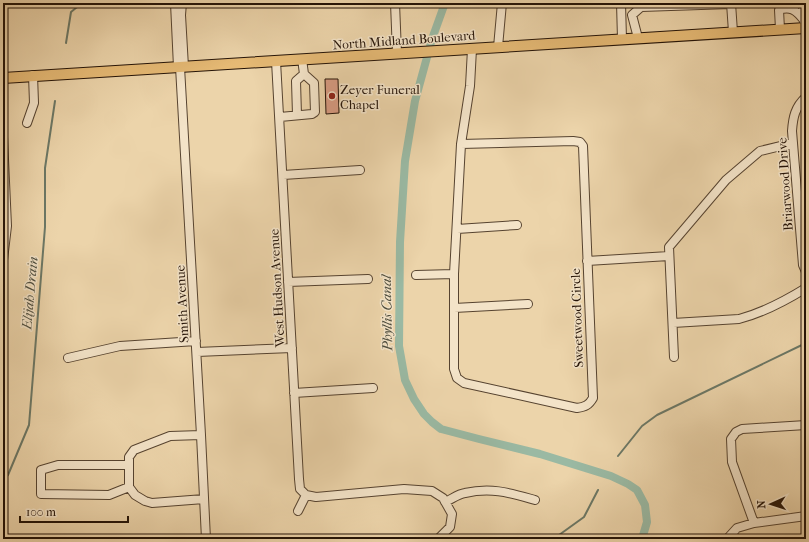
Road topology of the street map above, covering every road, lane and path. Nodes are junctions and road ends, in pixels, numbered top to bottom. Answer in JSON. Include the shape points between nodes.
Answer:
{"nodes":[{"id":1,"x":175,"y":3,"type":"edge"},
{"id":2,"x":182,"y":3,"type":"edge"},
{"id":3,"x":395,"y":3,"type":"edge"},
{"id":4,"x":502,"y":3,"type":"edge"},
{"id":5,"x":620,"y":3,"type":"edge"},
{"id":6,"x":803,"y":3,"type":"edge"},
{"id":7,"x":731,"y":4,"type":"edge"},
{"id":8,"x":804,"y":25,"type":"edge"},
{"id":9,"x":780,"y":29,"type":"junction"},
{"id":10,"x":733,"y":32,"type":"junction"},
{"id":11,"x":638,"y":38,"type":"junction"},
{"id":12,"x":622,"y":39,"type":"junction"},
{"id":13,"x":498,"y":47,"type":"junction"},
{"id":14,"x":472,"y":49,"type":"junction"},
{"id":15,"x":398,"y":53,"type":"junction"},
{"id":16,"x":302,"y":59,"type":"junction"},
{"id":17,"x":276,"y":61,"type":"junction"},
{"id":18,"x":181,"y":67,"type":"junction"},
{"id":19,"x":304,"y":74,"type":"junction"},
{"id":20,"x":33,"y":76,"type":"junction"},
{"id":21,"x":3,"y":78,"type":"edge"},
{"id":22,"x":806,"y":97,"type":"edge"},
{"id":23,"x":297,"y":116,"type":"junction"},
{"id":24,"x":280,"y":117,"type":"junction"},
{"id":25,"x":27,"y":123,"type":"dead end"},
{"id":26,"x":3,"y":137,"type":"edge"},
{"id":27,"x":793,"y":143,"type":"junction"},
{"id":28,"x":461,"y":144,"type":"junction"},
{"id":29,"x":360,"y":170,"type":"dead end"},
{"id":30,"x":283,"y":175,"type":"junction"},
{"id":31,"x":517,"y":225,"type":"dead end"},
{"id":32,"x":457,"y":229,"type":"junction"},
{"id":33,"x":669,"y":256,"type":"junction"},
{"id":34,"x":3,"y":260,"type":"edge"},
{"id":35,"x":587,"y":261,"type":"junction"},
{"id":36,"x":806,"y":272,"type":"edge"},
{"id":37,"x":454,"y":274,"type":"junction"},
{"id":38,"x":416,"y":275,"type":"dead end"},
{"id":39,"x":368,"y":279,"type":"dead end"},
{"id":40,"x":288,"y":282,"type":"junction"},
{"id":41,"x":806,"y":288,"type":"edge"},
{"id":42,"x":528,"y":304,"type":"dead end"},
{"id":43,"x":454,"y":308,"type":"junction"},
{"id":44,"x":673,"y":323,"type":"junction"},
{"id":45,"x":196,"y":341,"type":"junction"},
{"id":46,"x":292,"y":348,"type":"junction"},
{"id":47,"x":197,"y":352,"type":"junction"},
{"id":48,"x":674,"y":357,"type":"dead end"},
{"id":49,"x":68,"y":358,"type":"dead end"},
{"id":50,"x":373,"y":388,"type":"dead end"},
{"id":51,"x":294,"y":393,"type":"junction"},
{"id":52,"x":806,"y":425,"type":"edge"},
{"id":53,"x":201,"y":435,"type":"junction"},
{"id":54,"x":129,"y":464,"type":"junction"},
{"id":55,"x":129,"y":487,"type":"junction"},
{"id":56,"x":306,"y":495,"type":"junction"},
{"id":57,"x":204,"y":499,"type":"junction"},
{"id":58,"x":535,"y":500,"type":"dead end"},
{"id":59,"x":445,"y":502,"type":"junction"},
{"id":60,"x":298,"y":511,"type":"dead end"},
{"id":61,"x":806,"y":516,"type":"edge"},
{"id":62,"x":754,"y":523,"type":"junction"},
{"id":63,"x":206,"y":539,"type":"edge"},
{"id":64,"x":438,"y":539,"type":"edge"},
{"id":65,"x":727,"y":539,"type":"edge"}],
"edges":[{"from":1,"to":18,"type":"street","name":"Smith Avenue"},
{"from":2,"to":18,"type":"street"},
{"from":3,"to":15,"type":"street"},
{"from":4,"to":13,"type":"street"},
{"from":5,"to":12,"type":"street"},
{"from":6,"to":8,"type":"street"},
{"from":7,"to":10,"type":"street"},
{"from":7,"to":11,"type":"street","via":[[641,7],[632,15]]},
{"from":8,"to":9,"type":"main road","name":"North Midland Boulevard"},
{"from":8,"to":9,"type":"street","via":[[794,10],[785,8],[779,10]]},
{"from":9,"to":10,"type":"main road","name":"North Midland Boulevard"},
{"from":10,"to":11,"type":"main road","name":"North Midland Boulevard"},
{"from":11,"to":12,"type":"main road","name":"North Midland Boulevard"},
{"from":12,"to":13,"type":"main road","name":"North Midland Boulevard"},
{"from":13,"to":14,"type":"main road","name":"North Midland Boulevard"},
{"from":14,"to":15,"type":"main road","name":"North Midland Boulevard"},
{"from":14,"to":28,"type":"street","name":"Sweetwood Circle","via":[[470,86]]},
{"from":15,"to":16,"type":"main road","name":"North Midland Boulevard"},
{"from":16,"to":17,"type":"main road","name":"North Midland Boulevard"},
{"from":16,"to":19,"type":"street"},
{"from":17,"to":18,"type":"main road","name":"North Midland Boulevard"},
{"from":17,"to":24,"type":"street","name":"West Hudson Avenue"},
{"from":18,"to":20,"type":"main road","name":"North Midland Boulevard"},
{"from":18,"to":45,"type":"street","name":"Smith Avenue"},
{"from":19,"to":23,"type":"street","via":[[296,81]]},
{"from":19,"to":23,"type":"street","via":[[314,83],[315,112]]},
{"from":20,"to":21,"type":"main road","name":"North Midland Boulevard"},
{"from":20,"to":25,"type":"street","via":[[34,103]]},
{"from":22,"to":27,"type":"street","name":"Briarwood Drive","via":[[793,118]]},
{"from":23,"to":24,"type":"street"},
{"from":24,"to":30,"type":"street","name":"West Hudson Avenue"},
{"from":26,"to":34,"type":"street","via":[[7,226]]},
{"from":27,"to":33,"type":"street","via":[[760,151],[726,180],[669,247]]},
{"from":27,"to":36,"type":"street","name":"Briarwood Drive","via":[[803,265]]},
{"from":28,"to":32,"type":"street","name":"Sweetwood Circle"},
{"from":28,"to":35,"type":"street","name":"Sweetwood Circle","via":[[580,142],[584,155]]},
{"from":29,"to":30,"type":"street"},
{"from":30,"to":40,"type":"street","name":"West Hudson Avenue"},
{"from":31,"to":32,"type":"street"},
{"from":32,"to":37,"type":"street","name":"Sweetwood Circle"},
{"from":33,"to":35,"type":"street"},
{"from":33,"to":44,"type":"street"},
{"from":35,"to":43,"type":"street","name":"Sweetwood Circle","via":[[593,398],[590,404],[584,407],[577,408],[464,383],[454,369]]},
{"from":37,"to":38,"type":"street"},
{"from":37,"to":43,"type":"street","name":"Sweetwood Circle"},
{"from":39,"to":40,"type":"street"},
{"from":40,"to":46,"type":"street","name":"West Hudson Avenue"},
{"from":41,"to":44,"type":"street","via":[[739,319]]},
{"from":42,"to":43,"type":"street"},
{"from":44,"to":48,"type":"street"},
{"from":45,"to":47,"type":"street","name":"Smith Avenue"},
{"from":45,"to":49,"type":"street","via":[[120,346]]},
{"from":46,"to":47,"type":"street"},
{"from":46,"to":51,"type":"street","name":"West Hudson Avenue"},
{"from":47,"to":53,"type":"street","name":"Smith Avenue"},
{"from":50,"to":51,"type":"street"},
{"from":51,"to":56,"type":"street","name":"West Hudson Avenue","via":[[300,489]]},
{"from":52,"to":62,"type":"street","via":[[742,429],[731,439],[732,462]]},
{"from":53,"to":54,"type":"street","via":[[170,436],[134,450],[129,457]]},
{"from":53,"to":57,"type":"street","name":"Smith Avenue"},
{"from":54,"to":55,"type":"street"},
{"from":54,"to":55,"type":"street","via":[[58,465],[41,470],[41,494],[109,495]]},
{"from":55,"to":57,"type":"street","via":[[135,496],[145,501]]},
{"from":56,"to":59,"type":"street","via":[[316,497],[413,489],[432,491]]},
{"from":56,"to":60,"type":"street"},
{"from":57,"to":63,"type":"street","name":"Smith Avenue"},
{"from":58,"to":59,"type":"street","via":[[498,490],[464,493]]},
{"from":59,"to":64,"type":"street","via":[[452,514],[450,527]]},
{"from":61,"to":62,"type":"street"},
{"from":62,"to":65,"type":"street","via":[[737,528]]}]}
